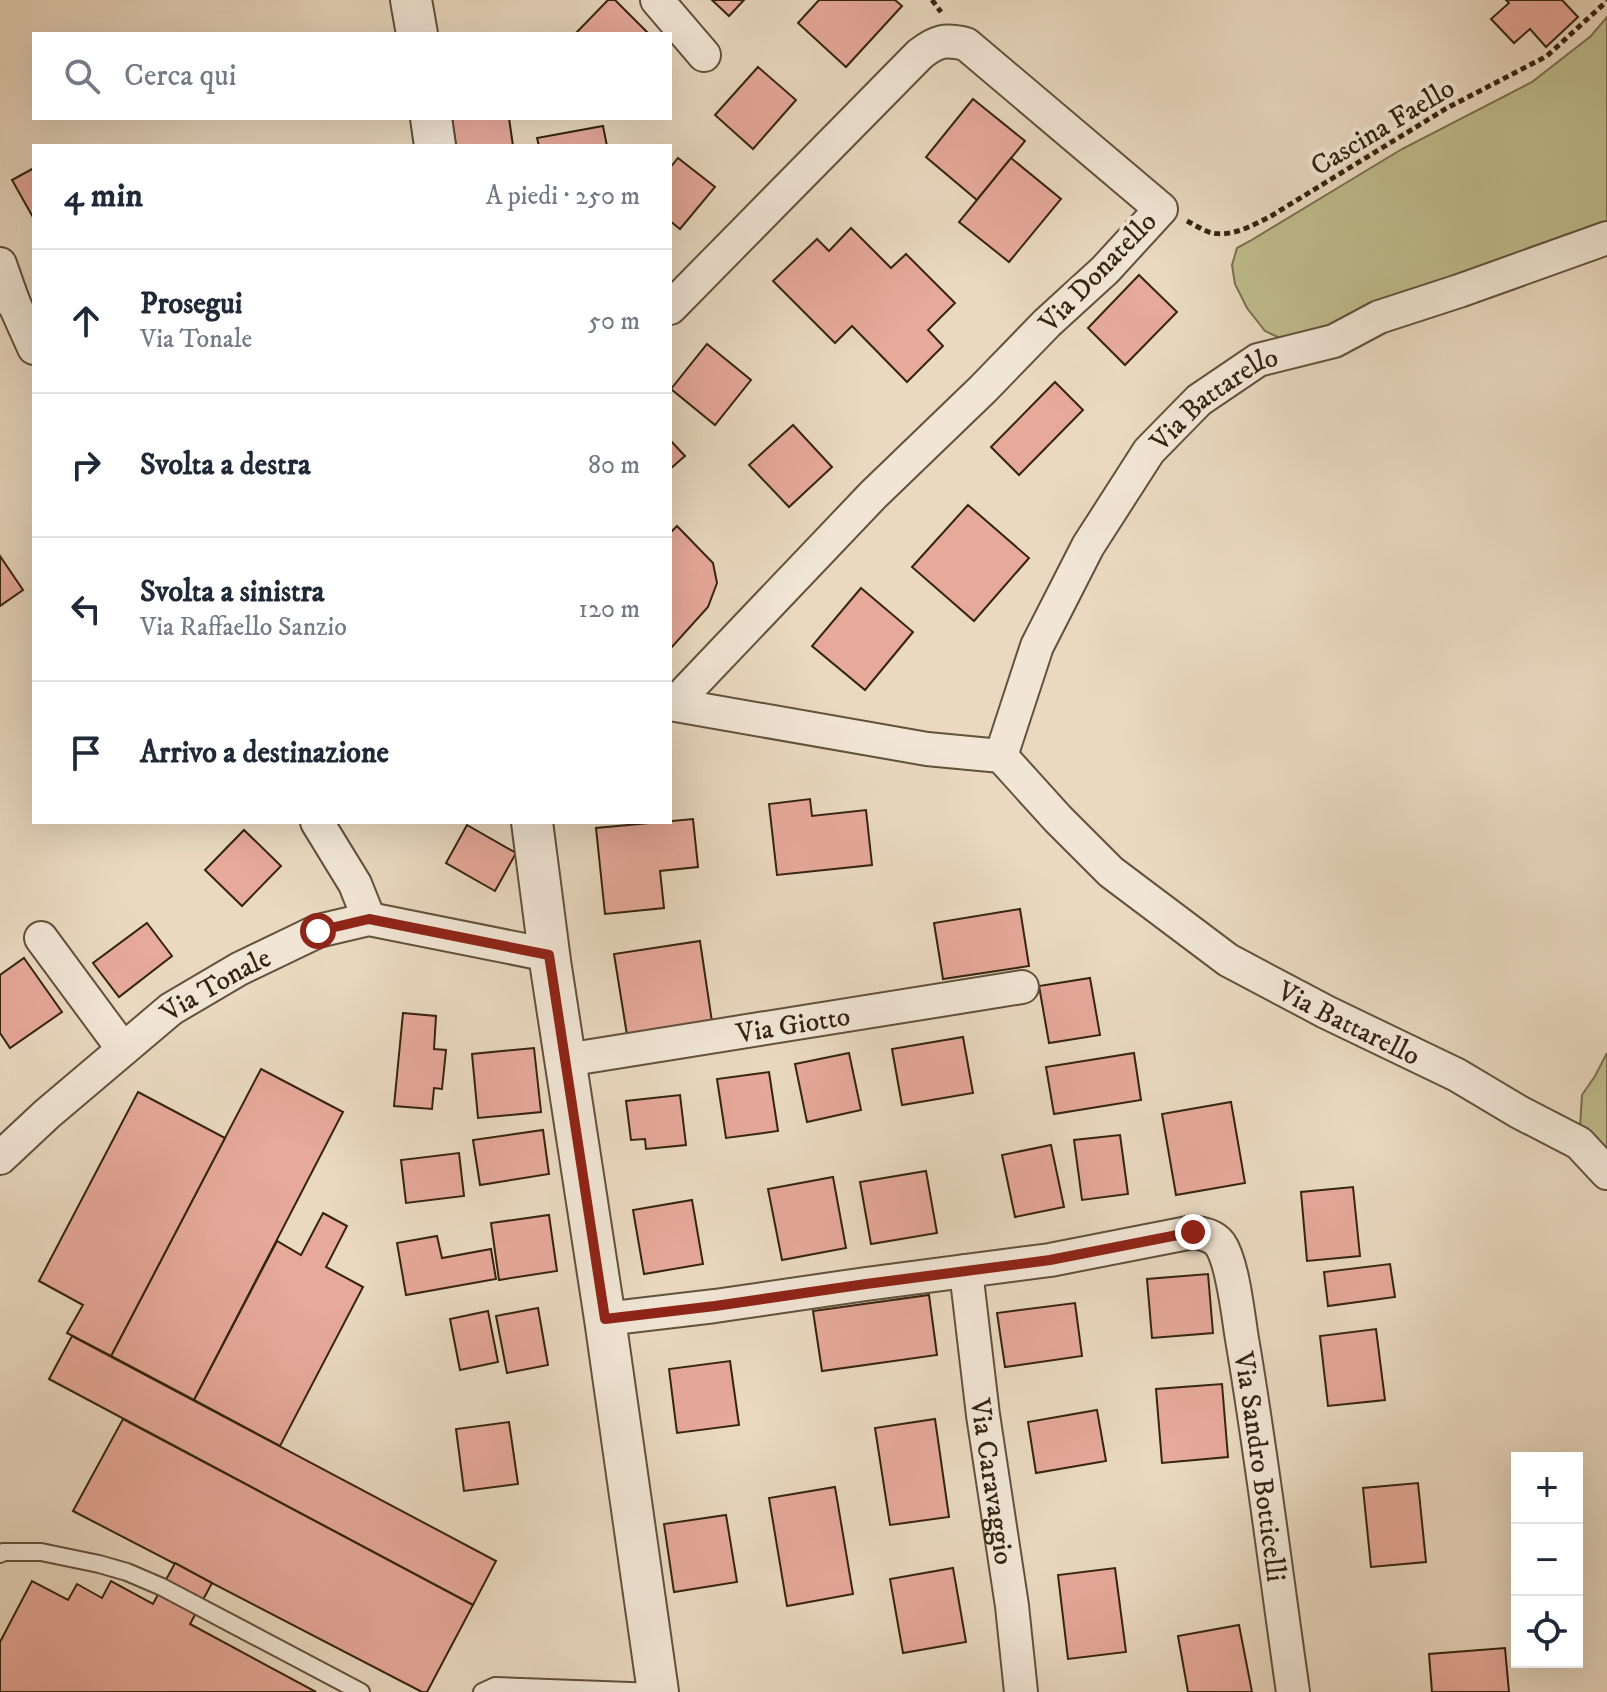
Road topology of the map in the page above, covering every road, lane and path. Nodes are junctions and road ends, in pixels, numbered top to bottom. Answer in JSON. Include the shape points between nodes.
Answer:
{"nodes":[{"id":1,"x":411,"y":0,"type":"edge"},
{"id":2,"x":657,"y":0,"type":"edge"},
{"id":3,"x":1607,"y":1,"type":"edge"},
{"id":4,"x":417,"y":32,"type":"edge"},
{"id":5,"x":704,"y":55,"type":"dead end"},
{"id":6,"x":431,"y":120,"type":"edge"},
{"id":7,"x":435,"y":144,"type":"edge"},
{"id":8,"x":1161,"y":209,"type":"junction"},
{"id":9,"x":1607,"y":238,"type":"edge"},
{"id":10,"x":0,"y":264,"type":"edge"},
{"id":11,"x":7,"y":298,"type":"edge"},
{"id":12,"x":672,"y":306,"type":"edge"},
{"id":13,"x":32,"y":344,"type":"edge"},
{"id":14,"x":672,"y":704,"type":"edge"},
{"id":15,"x":1001,"y":756,"type":"junction"},
{"id":16,"x":318,"y":824,"type":"edge"},
{"id":17,"x":532,"y":824,"type":"edge"},
{"id":18,"x":369,"y":919,"type":"junction"},
{"id":19,"x":41,"y":938,"type":"dead end"},
{"id":20,"x":549,"y":955,"type":"junction"},
{"id":21,"x":1022,"y":987,"type":"dead end"},
{"id":22,"x":123,"y":1049,"type":"junction"},
{"id":23,"x":566,"y":1060,"type":"junction"},
{"id":24,"x":0,"y":1158,"type":"edge"},
{"id":25,"x":1607,"y":1173,"type":"edge"},
{"id":26,"x":966,"y":1271,"type":"junction"},
{"id":27,"x":605,"y":1319,"type":"junction"},
{"id":28,"x":0,"y":1554,"type":"edge"},
{"id":29,"x":361,"y":1692,"type":"edge"},
{"id":30,"x":482,"y":1692,"type":"edge"},
{"id":31,"x":658,"y":1692,"type":"edge"},
{"id":32,"x":1021,"y":1692,"type":"edge"},
{"id":33,"x":1293,"y":1692,"type":"edge"}],
"edges":[{"from":1,"to":4,"type":"street"},
{"from":2,"to":5,"type":"street"},
{"from":3,"to":8,"type":"path","name":"Cascina Faello","via":[[1547,56],[1447,108],[1246,228],[1213,233]]},
{"from":6,"to":7,"type":"street"},
{"from":8,"to":12,"type":"street","name":"Via Donatello","via":[[966,44],[948,40],[920,54]]},
{"from":8,"to":14,"type":"street","name":"Via Donatello"},
{"from":9,"to":15,"type":"street","name":"Via Battarello","via":[[1379,317],[1334,341],[1258,360],[1199,400],[1149,451],[1088,546],[1037,646]]},
{"from":10,"to":11,"type":"street"},
{"from":11,"to":13,"type":"street"},
{"from":14,"to":15,"type":"street","via":[[927,749]]},
{"from":15,"to":25,"type":"street","name":"Via Battarello","via":[[1111,872],[1228,960],[1579,1143]]},
{"from":16,"to":18,"type":"street","via":[[355,884]]},
{"from":17,"to":20,"type":"street"},
{"from":18,"to":20,"type":"street","name":"Via Tonale"},
{"from":18,"to":22,"type":"street","name":"Via Tonale","via":[[318,931],[239,969],[171,1009]]},
{"from":19,"to":22,"type":"street"},
{"from":20,"to":23,"type":"street"},
{"from":21,"to":23,"type":"street","name":"Via Giotto"},
{"from":22,"to":24,"type":"street","name":"Via Tonale"},
{"from":23,"to":27,"type":"street"},
{"from":26,"to":27,"type":"street"},
{"from":26,"to":32,"type":"street","name":"Via Caravaggio"},
{"from":26,"to":33,"type":"street","name":"Via Sandro Botticelli","via":[[1193,1232],[1219,1242],[1232,1281],[1246,1363]]},
{"from":27,"to":31,"type":"street"},
{"from":28,"to":29,"type":"lane","via":[[41,1552],[127,1572]]},
{"from":30,"to":31,"type":"lane","via":[[495,1686]]}]}
